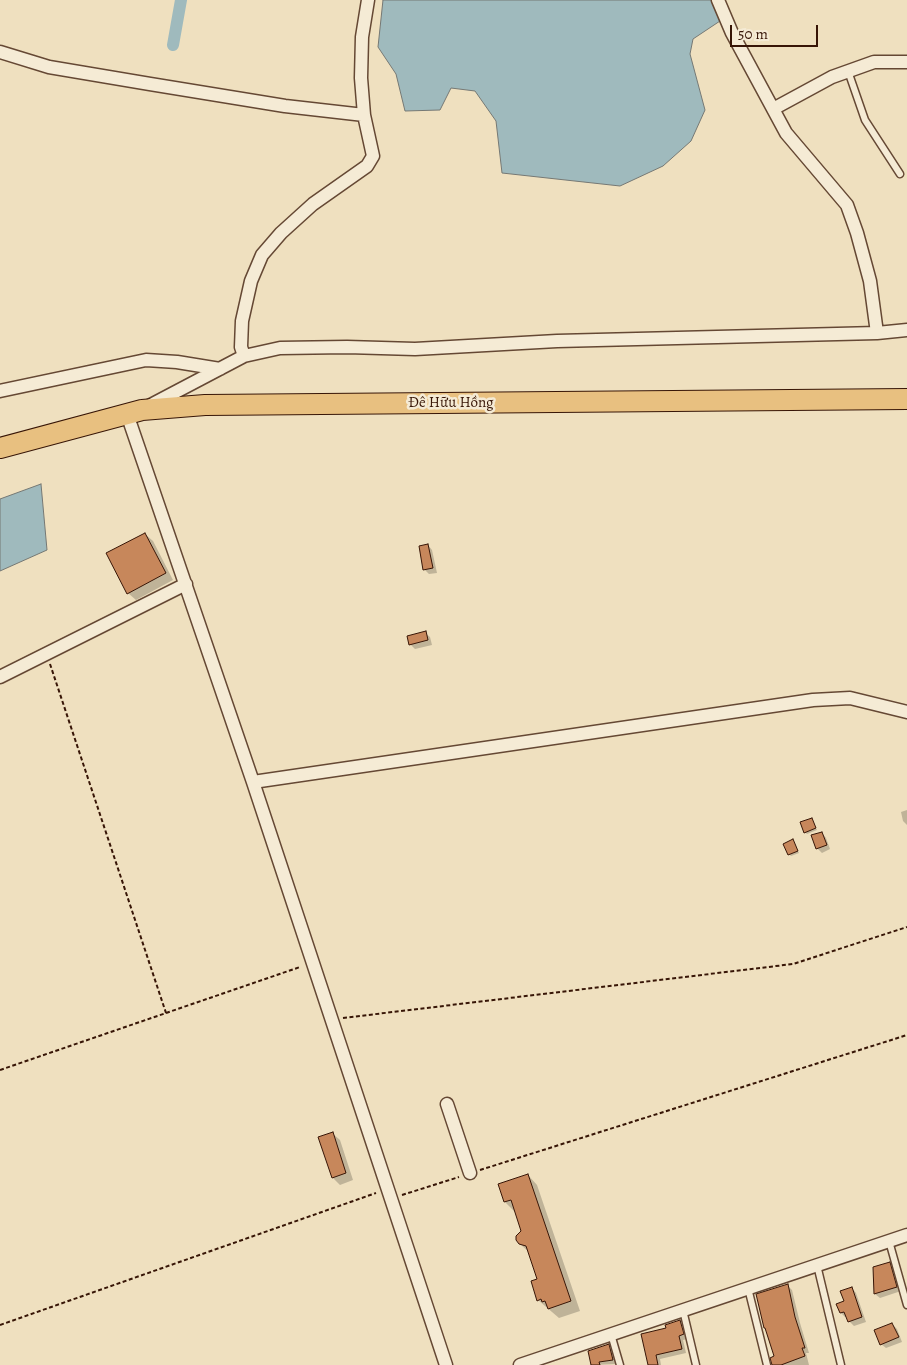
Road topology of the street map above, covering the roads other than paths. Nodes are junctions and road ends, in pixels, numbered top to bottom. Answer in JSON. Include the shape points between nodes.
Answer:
{"nodes":[{"id":1,"x":368,"y":0,"type":"edge"},
{"id":2,"x":718,"y":0,"type":"edge"},
{"id":3,"x":0,"y":52,"type":"edge"},
{"id":4,"x":907,"y":62,"type":"edge"},
{"id":5,"x":848,"y":71,"type":"junction"},
{"id":6,"x":773,"y":109,"type":"junction"},
{"id":7,"x":364,"y":115,"type":"junction"},
{"id":8,"x":900,"y":174,"type":"dead end"},
{"id":9,"x":907,"y":330,"type":"edge"},
{"id":10,"x":877,"y":333,"type":"junction"},
{"id":11,"x":244,"y":356,"type":"junction"},
{"id":12,"x":220,"y":369,"type":"junction"},
{"id":13,"x":0,"y":391,"type":"edge"},
{"id":14,"x":907,"y":399,"type":"edge"},
{"id":15,"x":135,"y":412,"type":"junction"},
{"id":16,"x":0,"y":448,"type":"edge"},
{"id":17,"x":186,"y":584,"type":"junction"},
{"id":18,"x":0,"y":677,"type":"edge"},
{"id":19,"x":907,"y":712,"type":"edge"},
{"id":20,"x":253,"y":782,"type":"junction"},
{"id":21,"x":447,"y":1104,"type":"dead end"},
{"id":22,"x":470,"y":1173,"type":"road end"},
{"id":23,"x":907,"y":1234,"type":"edge"},
{"id":24,"x":889,"y":1241,"type":"junction"},
{"id":25,"x":817,"y":1265,"type":"junction"},
{"id":26,"x":748,"y":1288,"type":"junction"},
{"id":27,"x":907,"y":1305,"type":"edge"},
{"id":28,"x":683,"y":1310,"type":"junction"},
{"id":29,"x":611,"y":1334,"type":"junction"},
{"id":30,"x":545,"y":1361,"type":"edge"},
{"id":31,"x":446,"y":1365,"type":"edge"},
{"id":32,"x":520,"y":1365,"type":"edge"},
{"id":33,"x":620,"y":1365,"type":"edge"},
{"id":34,"x":696,"y":1365,"type":"edge"},
{"id":35,"x":767,"y":1365,"type":"edge"},
{"id":36,"x":841,"y":1365,"type":"edge"}],
"edges":[{"from":1,"to":7,"type":"street","via":[[362,37]]},
{"from":2,"to":6,"type":"street"},
{"from":3,"to":7,"type":"street","via":[[50,67],[285,106]]},
{"from":4,"to":5,"type":"street","via":[[874,62]]},
{"from":5,"to":6,"type":"street"},
{"from":5,"to":8,"type":"lane","via":[[865,120]]},
{"from":6,"to":10,"type":"street","via":[[786,133],[847,205],[870,281]]},
{"from":7,"to":11,"type":"street","via":[[373,156],[367,166],[313,204],[262,255],[251,280],[242,321]]},
{"from":9,"to":10,"type":"street"},
{"from":10,"to":11,"type":"street","via":[[557,341],[415,349],[280,348]]},
{"from":11,"to":12,"type":"street"},
{"from":12,"to":13,"type":"street","via":[[146,360]]},
{"from":12,"to":15,"type":"street"},
{"from":14,"to":15,"type":"main road","name":"Đê Hữu Hồng","via":[[205,405]]},
{"from":15,"to":16,"type":"main road","name":"Đê Hữu Hồng"},
{"from":15,"to":17,"type":"street"},
{"from":17,"to":18,"type":"street"},
{"from":17,"to":20,"type":"street"},
{"from":19,"to":20,"type":"street","via":[[850,698],[813,700]]},
{"from":20,"to":31,"type":"street"},
{"from":21,"to":22,"type":"street"},
{"from":23,"to":24,"type":"street"},
{"from":24,"to":25,"type":"street"},
{"from":24,"to":27,"type":"lane"},
{"from":25,"to":26,"type":"street"},
{"from":25,"to":36,"type":"lane"},
{"from":26,"to":28,"type":"street"},
{"from":26,"to":35,"type":"lane"},
{"from":28,"to":29,"type":"street"},
{"from":28,"to":34,"type":"lane"},
{"from":29,"to":30,"type":"street"},
{"from":29,"to":33,"type":"lane"},
{"from":30,"to":32,"type":"street"}]}
